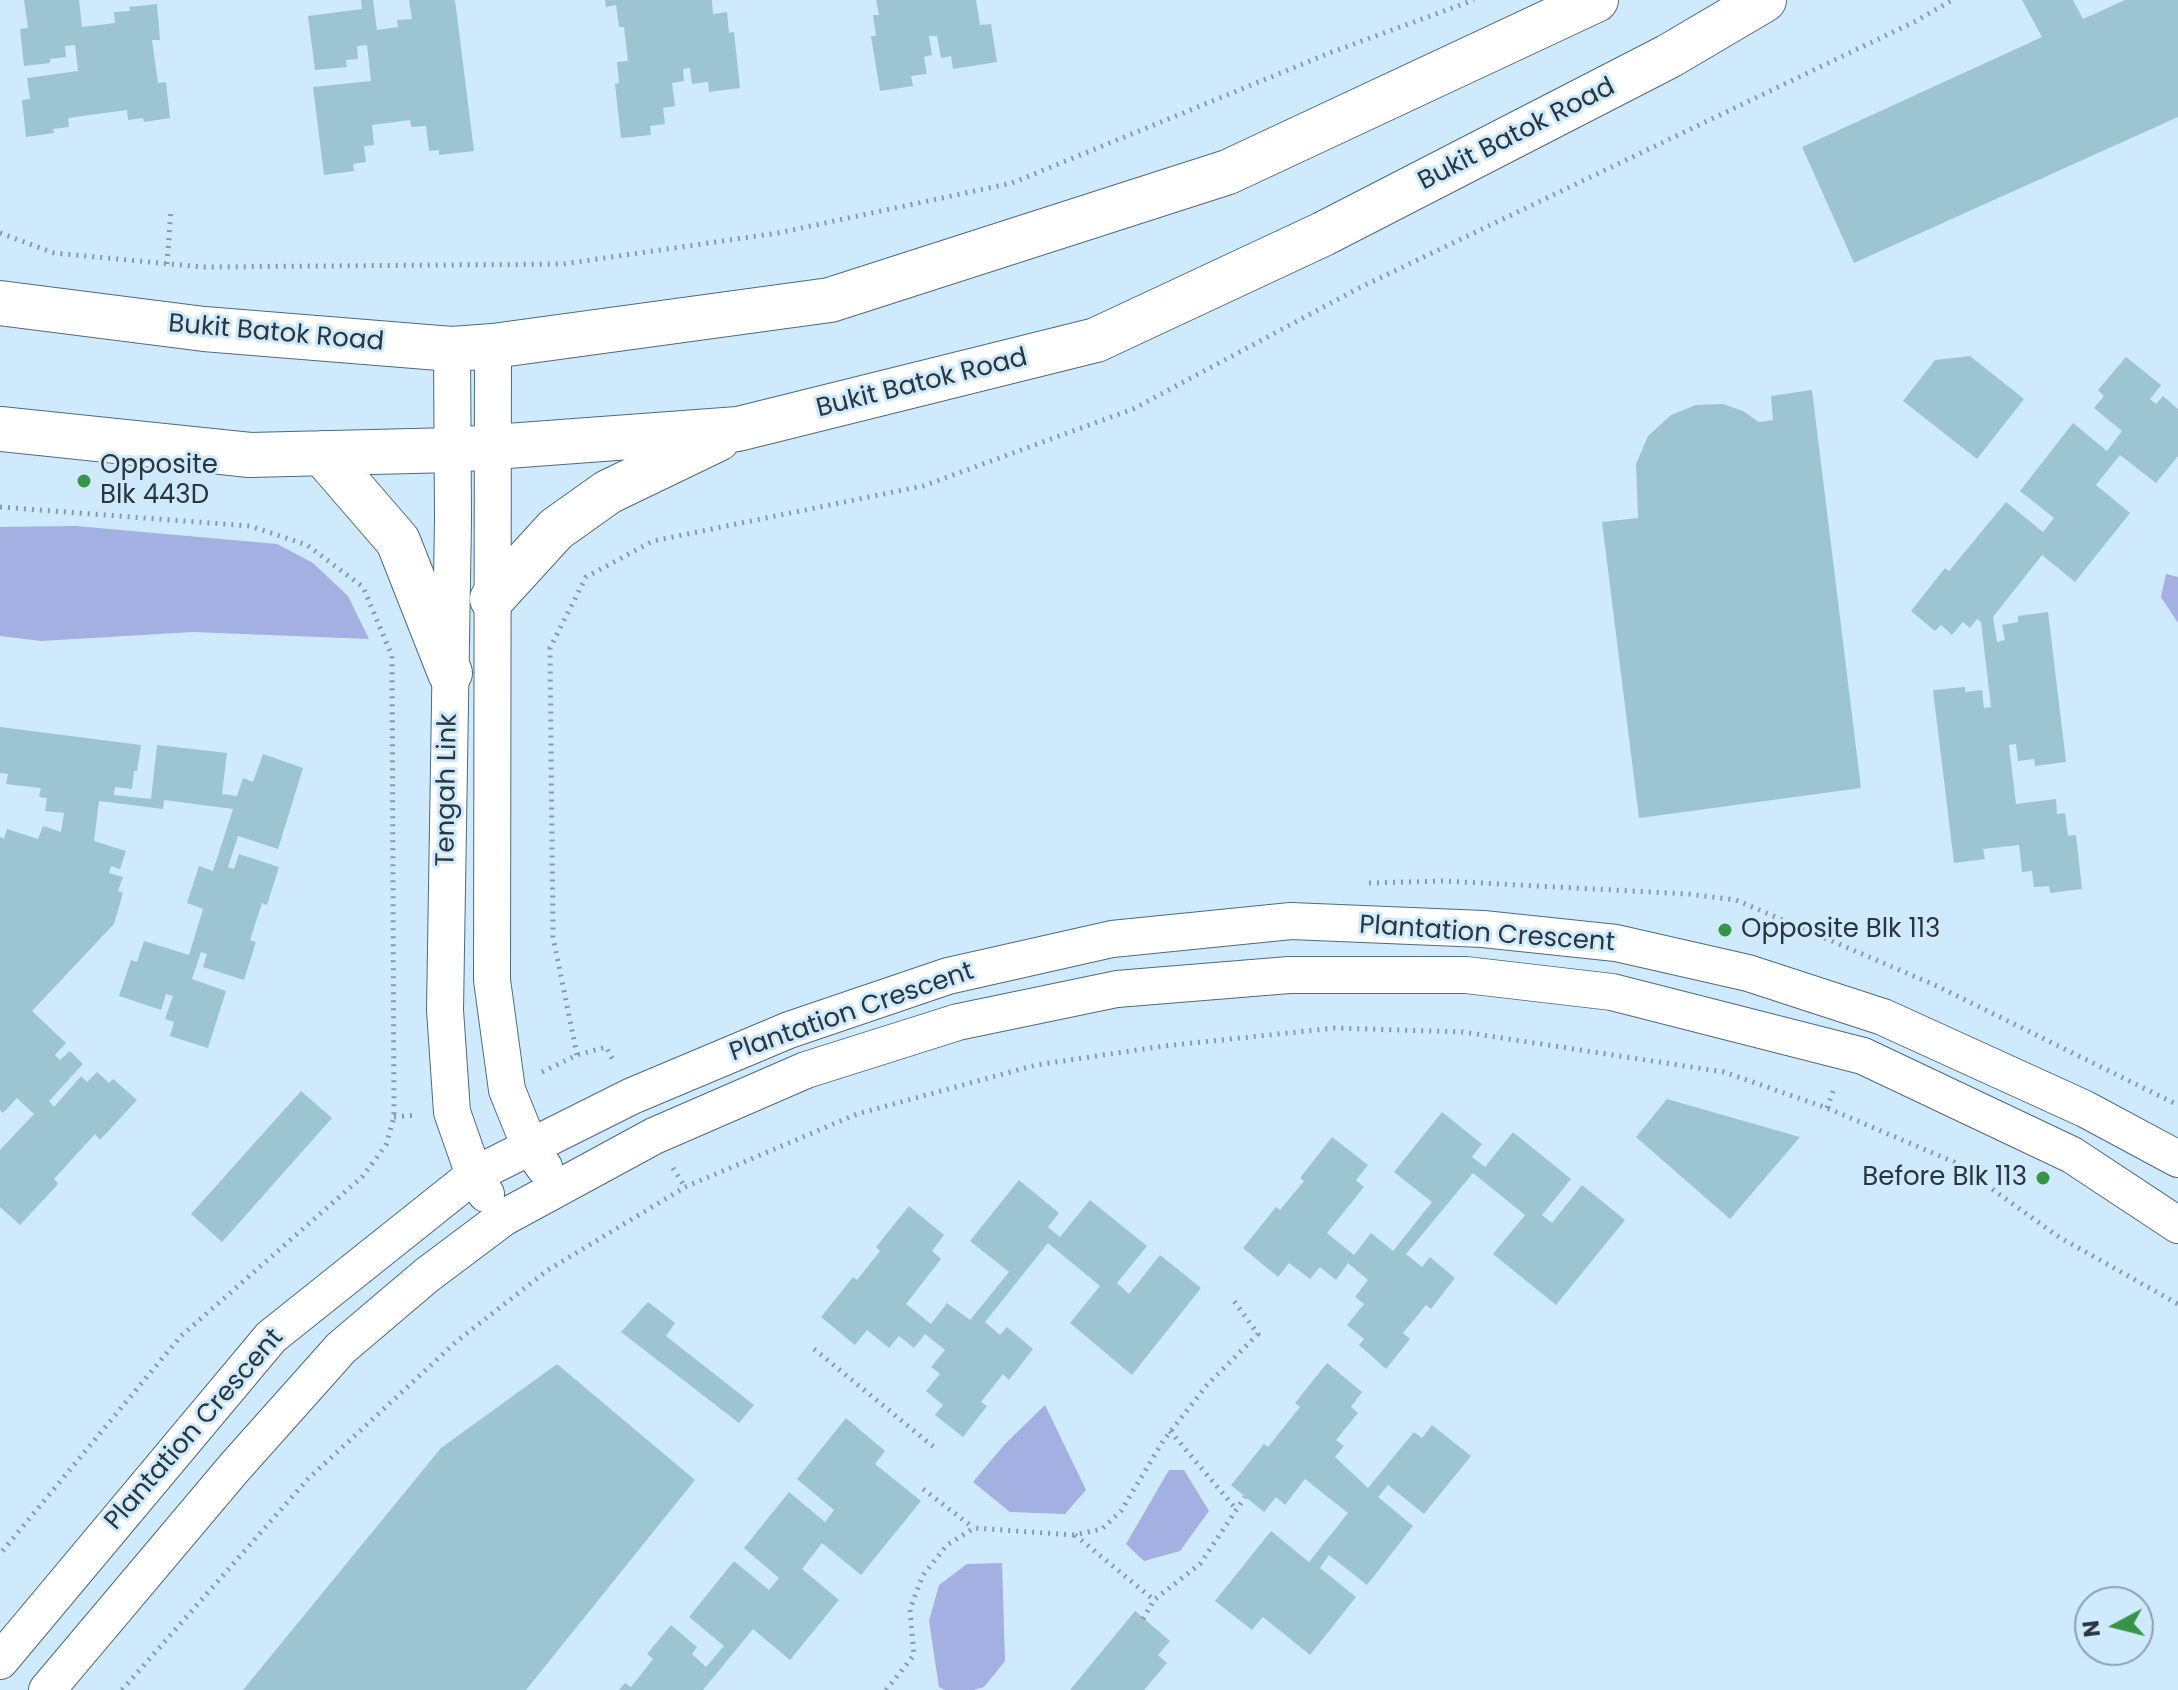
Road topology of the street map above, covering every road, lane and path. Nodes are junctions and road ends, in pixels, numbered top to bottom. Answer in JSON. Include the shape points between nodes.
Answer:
{"nodes":[{"id":1,"x":1474,"y":0,"type":"edge"},
{"id":2,"x":1596,"y":0,"type":"edge"},
{"id":3,"x":1764,"y":0,"type":"edge"},
{"id":4,"x":1952,"y":0,"type":"edge"},
{"id":5,"x":171,"y":210,"type":"dead end"},
{"id":6,"x":0,"y":233,"type":"edge"},
{"id":7,"x":167,"y":264,"type":"junction"},
{"id":8,"x":0,"y":303,"type":"edge"},
{"id":9,"x":472,"y":347,"type":"junction"},
{"id":10,"x":0,"y":429,"type":"edge"},
{"id":11,"x":738,"y":429,"type":"junction"},
{"id":12,"x":474,"y":449,"type":"junction"},
{"id":13,"x":322,"y":453,"type":"junction"},
{"id":14,"x":0,"y":507,"type":"edge"},
{"id":15,"x":492,"y":599,"type":"junction"},
{"id":16,"x":450,"y":673,"type":"junction"},
{"id":17,"x":1472,"y":883,"type":"dead end"},
{"id":18,"x":606,"y":1047,"type":"dead end"},
{"id":19,"x":2178,"y":1105,"type":"edge"},
{"id":20,"x":530,"y":1147,"type":"junction"},
{"id":21,"x":2178,"y":1159,"type":"edge"},
{"id":22,"x":474,"y":1175,"type":"junction"},
{"id":23,"x":559,"y":1188,"type":"junction"},
{"id":24,"x":503,"y":1218,"type":"junction"},
{"id":25,"x":2178,"y":1225,"type":"edge"},
{"id":26,"x":1231,"y":1297,"type":"dead end"},
{"id":27,"x":2178,"y":1304,"type":"edge"},
{"id":28,"x":814,"y":1349,"type":"dead end"},
{"id":29,"x":1170,"y":1431,"type":"junction"},
{"id":30,"x":935,"y":1448,"type":"dead end"},
{"id":31,"x":923,"y":1489,"type":"dead end"},
{"id":32,"x":1245,"y":1497,"type":"dead end"},
{"id":33,"x":1236,"y":1509,"type":"junction"},
{"id":34,"x":974,"y":1528,"type":"junction"},
{"id":35,"x":1074,"y":1535,"type":"junction"},
{"id":36,"x":0,"y":1554,"type":"edge"},
{"id":37,"x":49,"y":1600,"type":"junction"},
{"id":38,"x":1154,"y":1600,"type":"junction"},
{"id":39,"x":1143,"y":1619,"type":"dead end"},
{"id":40,"x":96,"y":1629,"type":"junction"},
{"id":41,"x":0,"y":1661,"type":"edge"},
{"id":42,"x":47,"y":1690,"type":"edge"},
{"id":43,"x":122,"y":1690,"type":"edge"},
{"id":44,"x":886,"y":1690,"type":"edge"}],
"edges":[{"from":1,"to":7,"type":"path","via":[[1012,183],[778,233],[563,264]]},
{"from":2,"to":9,"type":"main road","name":"Bukit Batok Road","via":[[1228,172],[830,300]]},
{"from":3,"to":11,"type":"main road","name":"Bukit Batok Road","via":[[1669,56],[1337,227],[1096,340]]},
{"from":4,"to":18,"type":"path","via":[[1359,288],[1133,409],[923,486],[653,541],[586,577],[550,648],[553,937],[577,1055]]},
{"from":5,"to":7,"type":"path"},
{"from":6,"to":7,"type":"path","via":[[54,253]]},
{"from":8,"to":9,"type":"main road","name":"Bukit Batok Road","via":[[204,329]]},
{"from":9,"to":12,"type":"street","name":"Tengah Link"},
{"from":10,"to":13,"type":"main road","name":"Bukit Batok Road","via":[[250,455]]},
{"from":11,"to":12,"type":"main road","name":"Bukit Batok Road"},
{"from":11,"to":15,"type":"main road","via":[[608,492],[556,529]]},
{"from":12,"to":13,"type":"main road","name":"Bukit Batok Road"},
{"from":12,"to":15,"type":"street","name":"Tengah Link"},
{"from":12,"to":16,"type":"street","name":"Tengah Link"},
{"from":13,"to":16,"type":"main road","via":[[398,541]]},
{"from":14,"to":36,"type":"path","via":[[250,526],[307,545],[363,587],[392,656],[394,1117],[386,1145],[362,1177],[180,1337]]},
{"from":15,"to":20,"type":"street","name":"Tengah Link","via":[[492,980],[507,1090]]},
{"from":16,"to":22,"type":"street","name":"Tengah Link","via":[[445,1010],[452,1112]]},
{"from":17,"to":19,"type":"path","via":[[1736,900],[1937,986]]},
{"from":20,"to":21,"type":"street","name":"Plantation Crescent","via":[[632,1096],[789,1030],[948,976],[1112,939],[1291,921],[1483,929],[1616,943],[1748,973],[1883,1017],[2085,1109]]},
{"from":20,"to":22,"type":"street","name":"Plantation Crescent"},
{"from":20,"to":23,"type":"street","name":"Tengah Link"},
{"from":22,"to":24,"type":"street","name":"Tengah Link"},
{"from":22,"to":37,"type":"street","name":"Plantation Crescent","via":[[271,1337]]},
{"from":23,"to":24,"type":"street","name":"Plantation Crescent"},
{"from":23,"to":25,"type":"street","name":"Plantation Crescent","via":[[654,1136],[806,1070],[958,1022],[1117,989],[1289,975],[1466,975],[1612,992],[1863,1056],[2072,1155]]},
{"from":24,"to":40,"type":"street","name":"Plantation Crescent","via":[[341,1348]]},
{"from":26,"to":29,"type":"path","via":[[1258,1334]]},
{"from":27,"to":43,"type":"path","via":[[2059,1237],[1954,1162],[1827,1108],[1724,1072],[1463,1032],[1335,1028],[1036,1065],[857,1114],[685,1187],[548,1270],[457,1341],[308,1479]]},
{"from":28,"to":30,"type":"path"},
{"from":29,"to":33,"type":"path"},
{"from":29,"to":35,"type":"path","via":[[1121,1511],[1102,1529]]},
{"from":31,"to":34,"type":"path"},
{"from":32,"to":33,"type":"path"},
{"from":33,"to":38,"type":"path","via":[[1200,1564]]},
{"from":34,"to":35,"type":"path"},
{"from":34,"to":44,"type":"path","via":[[947,1545],[923,1575],[910,1609],[914,1655]]},
{"from":35,"to":38,"type":"path"},
{"from":37,"to":40,"type":"street","via":[[74,1601]]},
{"from":37,"to":41,"type":"street","name":"Plantation Crescent"},
{"from":38,"to":39,"type":"path"},
{"from":40,"to":42,"type":"street","name":"Plantation Crescent"}]}
